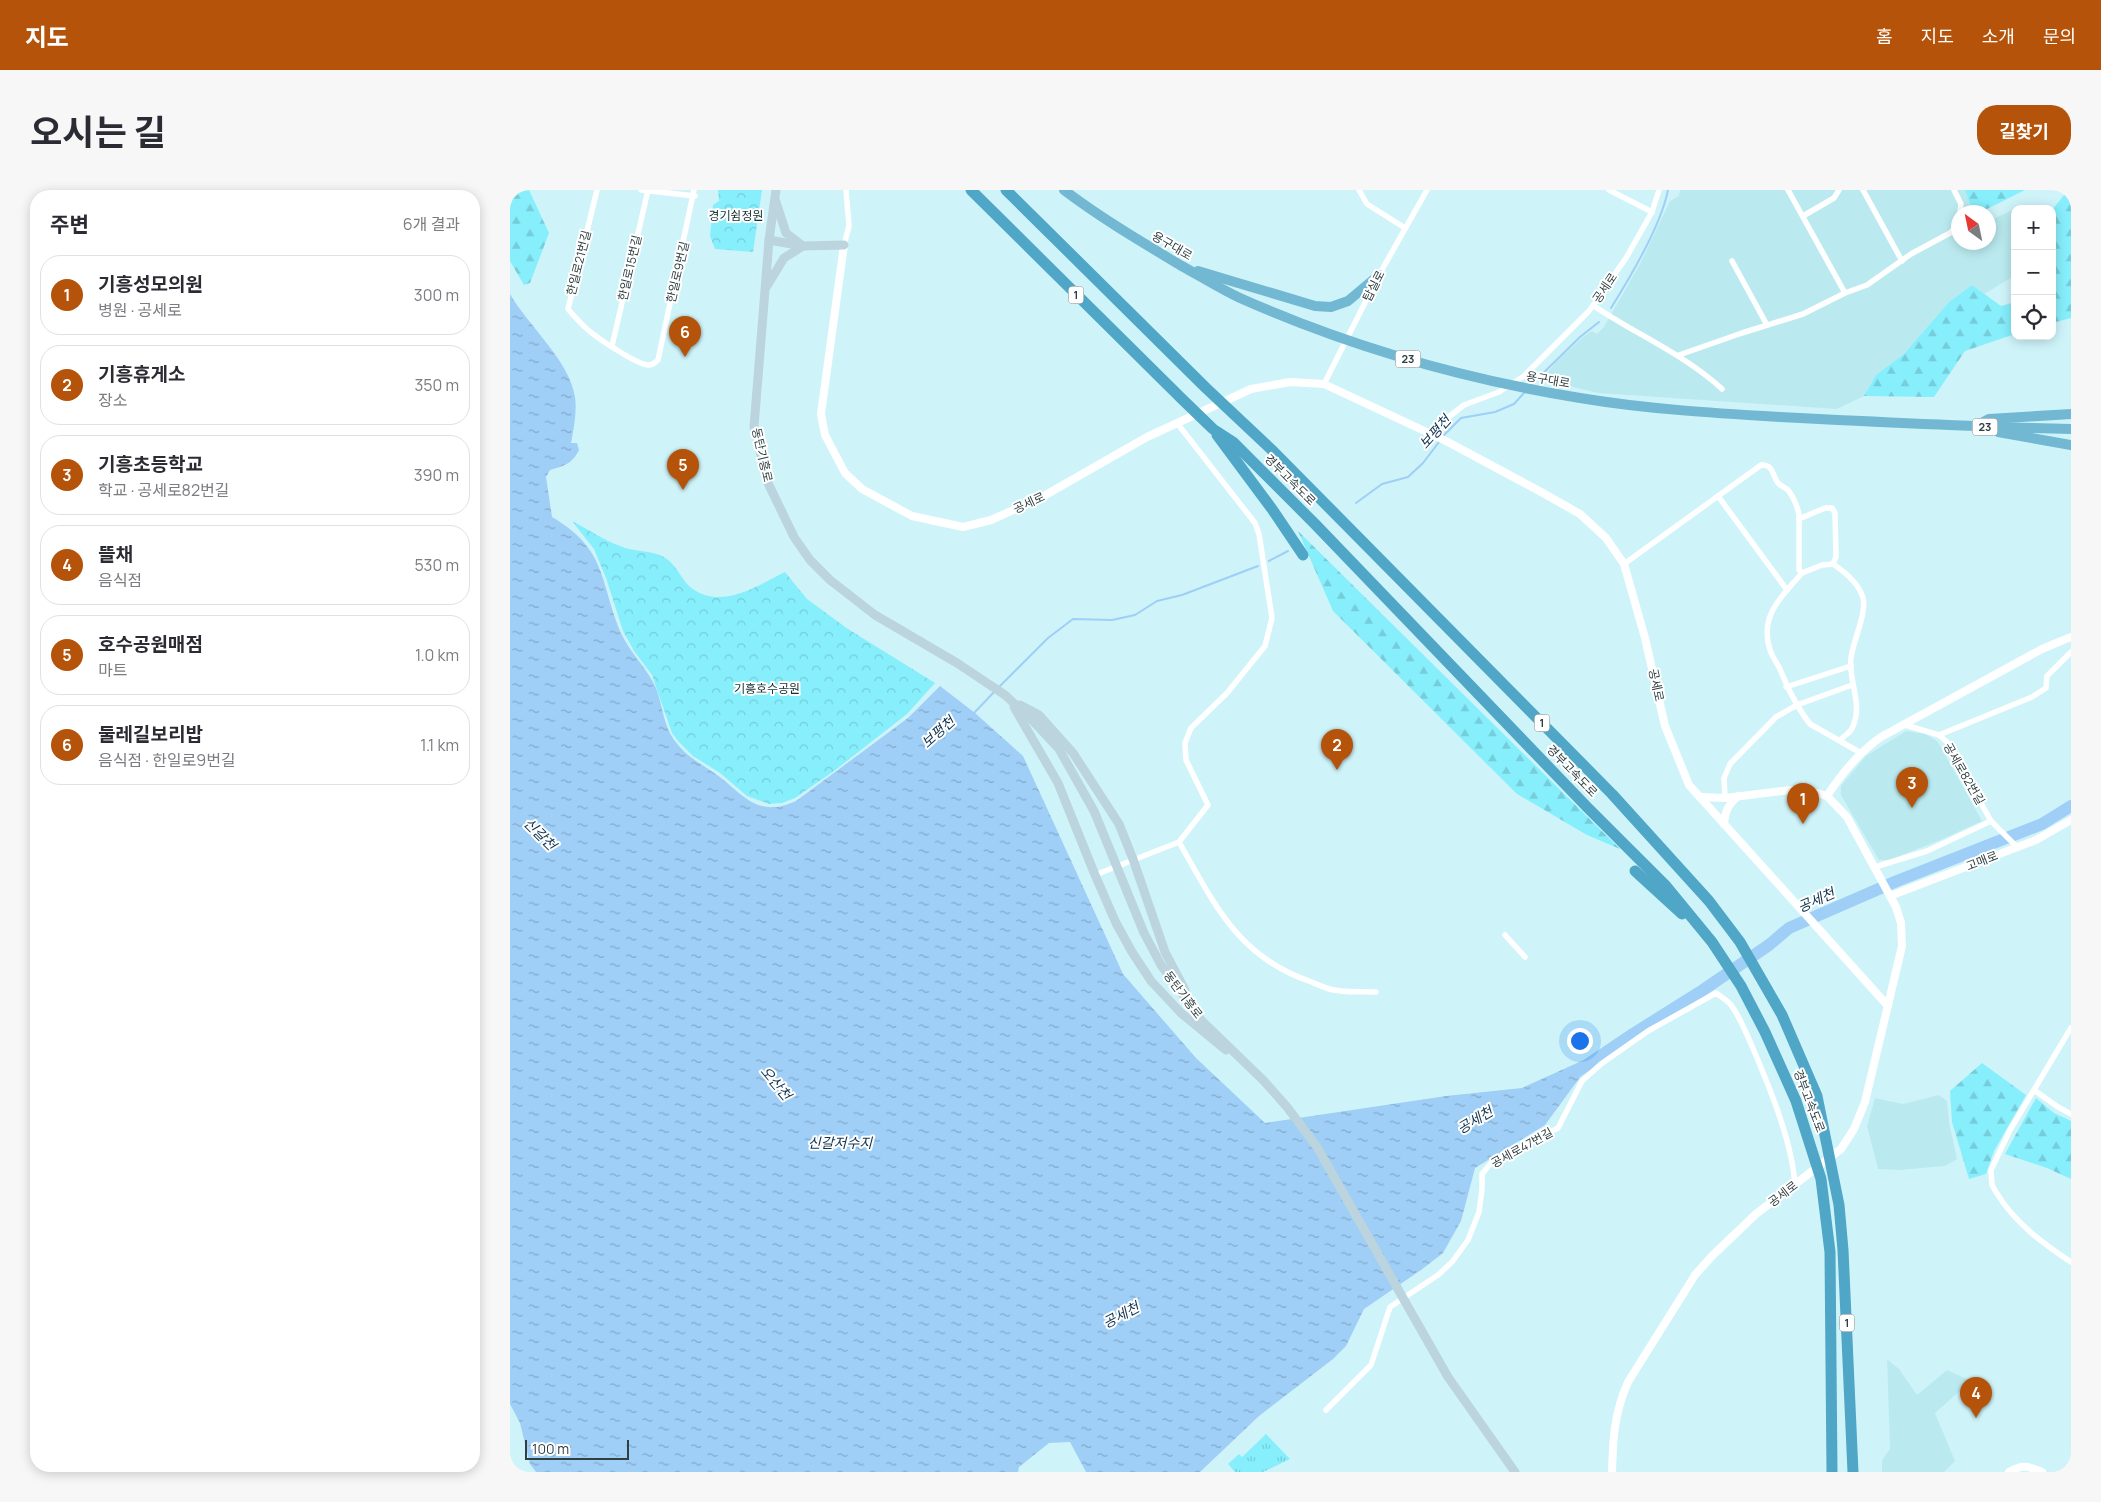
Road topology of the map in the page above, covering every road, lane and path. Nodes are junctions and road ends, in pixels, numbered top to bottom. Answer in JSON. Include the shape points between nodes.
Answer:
{"nodes":[{"id":1,"x":597,"y":190,"type":"edge"},
{"id":2,"x":641,"y":190,"type":"edge"},
{"id":3,"x":846,"y":190,"type":"edge"},
{"id":4,"x":971,"y":190,"type":"edge"},
{"id":5,"x":1006,"y":190,"type":"edge"},
{"id":6,"x":1064,"y":190,"type":"edge"},
{"id":7,"x":1359,"y":190,"type":"edge"},
{"id":8,"x":1428,"y":190,"type":"edge"},
{"id":9,"x":1609,"y":190,"type":"edge"},
{"id":10,"x":1659,"y":190,"type":"edge"},
{"id":11,"x":1788,"y":190,"type":"edge"},
{"id":12,"x":1839,"y":190,"type":"edge"},
{"id":13,"x":1863,"y":190,"type":"edge"},
{"id":14,"x":1954,"y":190,"type":"edge"},
{"id":15,"x":648,"y":191,"type":"edge"},
{"id":16,"x":695,"y":193,"type":"edge"},
{"id":17,"x":775,"y":194,"type":"edge"},
{"id":18,"x":1961,"y":205,"type":"edge"},
{"id":19,"x":1652,"y":212,"type":"junction"},
{"id":20,"x":1803,"y":216,"type":"junction"},
{"id":21,"x":1405,"y":228,"type":"junction"},
{"id":22,"x":1951,"y":232,"type":"edge"},
{"id":23,"x":769,"y":240,"type":"junction"},
{"id":24,"x":844,"y":245,"type":"junction"},
{"id":25,"x":803,"y":246,"type":"junction"},
{"id":26,"x":1732,"y":261,"type":"dead end"},
{"id":27,"x":1902,"y":261,"type":"junction"},
{"id":28,"x":1183,"y":266,"type":"junction"},
{"id":29,"x":1379,"y":275,"type":"junction"},
{"id":30,"x":765,"y":291,"type":"junction"},
{"id":31,"x":1845,"y":293,"type":"junction"},
{"id":32,"x":1594,"y":306,"type":"junction"},
{"id":33,"x":1767,"y":325,"type":"junction"},
{"id":34,"x":612,"y":346,"type":"junction"},
{"id":35,"x":1679,"y":355,"type":"junction"},
{"id":36,"x":1324,"y":384,"type":"junction"},
{"id":37,"x":1722,"y":389,"type":"dead end"},
{"id":38,"x":2071,"y":414,"type":"edge"},
{"id":39,"x":1177,"y":423,"type":"junction"},
{"id":40,"x":1209,"y":425,"type":"junction"},
{"id":41,"x":1975,"y":427,"type":"junction"},
{"id":42,"x":2071,"y":429,"type":"edge"},
{"id":43,"x":1430,"y":434,"type":"junction"},
{"id":44,"x":2071,"y":445,"type":"edge"},
{"id":45,"x":1718,"y":496,"type":"junction"},
{"id":46,"x":1800,"y":519,"type":"junction"},
{"id":47,"x":1300,"y":556,"type":"dead end"},
{"id":48,"x":1624,"y":564,"type":"junction"},
{"id":49,"x":1833,"y":564,"type":"junction"},
{"id":50,"x":1802,"y":573,"type":"junction"},
{"id":51,"x":1787,"y":590,"type":"junction"},
{"id":52,"x":2071,"y":637,"type":"edge"},
{"id":53,"x":2071,"y":652,"type":"edge"},
{"id":54,"x":1851,"y":666,"type":"junction"},
{"id":55,"x":1852,"y":685,"type":"junction"},
{"id":56,"x":1786,"y":687,"type":"junction"},
{"id":57,"x":1008,"y":697,"type":"junction"},
{"id":58,"x":1797,"y":705,"type":"junction"},
{"id":59,"x":1905,"y":725,"type":"junction"},
{"id":60,"x":1939,"y":735,"type":"junction"},
{"id":61,"x":1840,"y":740,"type":"junction"},
{"id":62,"x":1862,"y":753,"type":"junction"},
{"id":63,"x":1739,"y":796,"type":"junction"},
{"id":64,"x":1827,"y":796,"type":"junction"},
{"id":65,"x":1700,"y":797,"type":"junction"},
{"id":66,"x":1725,"y":798,"type":"junction"},
{"id":67,"x":2071,"y":820,"type":"edge"},
{"id":68,"x":1991,"y":821,"type":"junction"},
{"id":69,"x":1724,"y":824,"type":"junction"},
{"id":70,"x":1179,"y":842,"type":"junction"},
{"id":71,"x":2017,"y":847,"type":"junction"},
{"id":72,"x":1133,"y":859,"type":"junction"},
{"id":73,"x":1877,"y":870,"type":"junction"},
{"id":74,"x":1635,"y":871,"type":"dead end"},
{"id":75,"x":1095,"y":875,"type":"junction"},
{"id":76,"x":1890,"y":896,"type":"junction"},
{"id":77,"x":1505,"y":935,"type":"dead end"},
{"id":78,"x":1712,"y":942,"type":"junction"},
{"id":79,"x":1525,"y":957,"type":"dead end"},
{"id":80,"x":1376,"y":992,"type":"dead end"},
{"id":81,"x":1888,"y":1006,"type":"junction"},
{"id":82,"x":1202,"y":1021,"type":"junction"},
{"id":83,"x":2071,"y":1028,"type":"edge"},
{"id":84,"x":1247,"y":1062,"type":"junction"},
{"id":85,"x":2034,"y":1090,"type":"junction"},
{"id":86,"x":2071,"y":1114,"type":"edge"},
{"id":87,"x":1795,"y":1185,"type":"junction"},
{"id":88,"x":2071,"y":1262,"type":"edge"},
{"id":89,"x":1326,"y":1410,"type":"dead end"},
{"id":90,"x":1515,"y":1472,"type":"edge"},
{"id":91,"x":1612,"y":1472,"type":"edge"},
{"id":92,"x":1832,"y":1472,"type":"edge"},
{"id":93,"x":1853,"y":1472,"type":"edge"},
{"id":94,"x":2009,"y":1472,"type":"edge"},
{"id":95,"x":2042,"y":1472,"type":"edge"}],
"edges":[{"from":1,"to":34,"type":"street","name":"한일로21번길","via":[[568,309],[587,329]]},
{"from":2,"to":15,"type":"street"},
{"from":3,"to":24,"type":"street","via":[[849,226]]},
{"from":4,"to":40,"type":"highway","name":"경부고속도로","number":"1"},
{"from":5,"to":93,"type":"highway","name":"경부고속도로","number":"1","via":[[1280,458],[1612,794],[1708,901],[1740,942],[1782,1015],[1817,1096],[1839,1205],[1844,1250]]},
{"from":6,"to":28,"type":"highway","name":"용구대로","number":"23","via":[[1096,214]]},
{"from":7,"to":21,"type":"street","via":[[1367,204]]},
{"from":8,"to":21,"type":"street","name":"탑실로"},
{"from":9,"to":19,"type":"street"},
{"from":10,"to":19,"type":"street","name":"공세로"},
{"from":11,"to":20,"type":"street"},
{"from":12,"to":20,"type":"street","via":[[1834,198]]},
{"from":13,"to":27,"type":"street"},
{"from":14,"to":18,"type":"street"},
{"from":15,"to":16,"type":"street"},
{"from":15,"to":34,"type":"street","name":"한일로15번길"},
{"from":16,"to":34,"type":"street","name":"한일로9번길","via":[[658,360],[647,365]]},
{"from":17,"to":23,"type":"main road","name":"동탄기흥로"},
{"from":17,"to":25,"type":"main road","via":[[786,233]]},
{"from":19,"to":32,"type":"street","name":"공세로"},
{"from":20,"to":31,"type":"street"},
{"from":21,"to":29,"type":"street","name":"탑실로"},
{"from":22,"to":27,"type":"street"},
{"from":23,"to":25,"type":"main road"},
{"from":23,"to":30,"type":"main road","name":"동탄기흥로"},
{"from":24,"to":25,"type":"main road"},
{"from":24,"to":39,"type":"street","name":"공세로","via":[[821,414],[825,435],[845,473],[862,489],[884,502],[912,516],[963,527],[991,520],[1042,497]]},
{"from":25,"to":30,"type":"main road","via":[[784,258]]},
{"from":26,"to":33,"type":"street"},
{"from":27,"to":31,"type":"street","via":[[1867,286]]},
{"from":28,"to":29,"type":"highway","via":[[1290,299],[1331,308],[1348,301]]},
{"from":28,"to":41,"type":"highway","name":"용구대로","number":"23","via":[[1240,298],[1318,329],[1427,365],[1490,381],[1677,411]]},
{"from":29,"to":36,"type":"street","name":"탑실로"},
{"from":30,"to":57,"type":"main road","name":"동탄기흥로","via":[[754,427],[768,483],[794,538],[830,580],[875,615],[958,663]]},
{"from":31,"to":33,"type":"street","via":[[1803,314]]},
{"from":32,"to":35,"type":"street"},
{"from":32,"to":43,"type":"street","name":"공세로","via":[[1524,376],[1499,392],[1464,405]]},
{"from":33,"to":35,"type":"street"},
{"from":35,"to":37,"type":"street"},
{"from":36,"to":39,"type":"street","name":"공세로","via":[[1290,382],[1251,389]]},
{"from":36,"to":43,"type":"street","name":"공세로"},
{"from":38,"to":41,"type":"highway","via":[[1989,420]]},
{"from":39,"to":70,"type":"street","via":[[1255,522],[1272,618],[1265,646],[1227,693],[1191,728],[1185,743],[1186,760],[1208,805]]},
{"from":40,"to":47,"type":"highway","via":[[1292,539]]},
{"from":40,"to":78,"type":"highway","name":"경부고속도로","number":"1","via":[[1233,442],[1315,524],[1666,886]]},
{"from":41,"to":42,"type":"highway","name":"용구대로","number":"23"},
{"from":41,"to":44,"type":"highway"},
{"from":43,"to":48,"type":"street","name":"공세로","via":[[1580,514],[1606,538]]},
{"from":45,"to":46,"type":"street","via":[[1765,464],[1775,474],[1778,483],[1788,490]]},
{"from":45,"to":48,"type":"street"},
{"from":45,"to":51,"type":"street"},
{"from":46,"to":49,"type":"street","via":[[1832,508],[1836,557]]},
{"from":46,"to":50,"type":"street","via":[[1799,570]]},
{"from":48,"to":65,"type":"street","name":"공세로","via":[[1665,726],[1689,785]]},
{"from":49,"to":50,"type":"street"},
{"from":49,"to":54,"type":"street","via":[[1846,573],[1860,589],[1863,598],[1864,608],[1850,659]]},
{"from":50,"to":51,"type":"street"},
{"from":51,"to":56,"type":"street","via":[[1772,610],[1766,631],[1771,653]]},
{"from":52,"to":59,"type":"street","via":[[2042,649]]},
{"from":53,"to":60,"type":"street","name":"공세로82번길","via":[[2047,676],[2046,688],[2032,697]]},
{"from":54,"to":55,"type":"street"},
{"from":54,"to":56,"type":"street"},
{"from":55,"to":58,"type":"street"},
{"from":55,"to":61,"type":"street","via":[[1857,709],[1853,727]]},
{"from":56,"to":58,"type":"street"},
{"from":57,"to":72,"type":"main road","via":[[1040,715],[1074,753],[1118,824]]},
{"from":57,"to":75,"type":"main road","via":[[1058,783]]},
{"from":57,"to":82,"type":"main road","name":"동탄기흥로","via":[[1059,749],[1094,811],[1144,934],[1161,965]]},
{"from":58,"to":61,"type":"street","via":[[1810,724]]},
{"from":58,"to":66,"type":"street","via":[[1776,717],[1730,764],[1724,778]]},
{"from":59,"to":60,"type":"street"},
{"from":59,"to":62,"type":"street","via":[[1881,737]]},
{"from":60,"to":68,"type":"street","name":"공세로82번길","via":[[1947,742]]},
{"from":61,"to":62,"type":"street"},
{"from":62,"to":64,"type":"street"},
{"from":63,"to":64,"type":"street","via":[[1807,790]]},
{"from":63,"to":66,"type":"street"},
{"from":63,"to":69,"type":"street","via":[[1729,804]]},
{"from":64,"to":73,"type":"street","via":[[1847,817]]},
{"from":65,"to":66,"type":"street"},
{"from":65,"to":69,"type":"street","name":"공세로"},
{"from":67,"to":71,"type":"street","name":"고매로"},
{"from":68,"to":71,"type":"street","name":"공세로82번길"},
{"from":68,"to":73,"type":"street"},
{"from":69,"to":81,"type":"street","name":"공세로"},
{"from":70,"to":72,"type":"street"},
{"from":70,"to":80,"type":"street","via":[[1235,932],[1268,963],[1287,974],[1334,990]]},
{"from":71,"to":76,"type":"street","name":"고매로"},
{"from":72,"to":75,"type":"street"},
{"from":72,"to":82,"type":"main road","via":[[1165,952]]},
{"from":73,"to":76,"type":"street","name":"공세로"},
{"from":74,"to":78,"type":"highway"},
{"from":75,"to":84,"type":"main road","via":[[1116,923],[1151,981],[1181,1014],[1222,1048]]},
{"from":76,"to":81,"type":"street","name":"공세로","via":[[1901,923],[1902,946]]},
{"from":77,"to":79,"type":"street"},
{"from":78,"to":92,"type":"highway","name":"경부고속도로","number":"1","via":[[1741,986],[1765,1032],[1796,1101],[1821,1179],[1830,1252]]},
{"from":81,"to":87,"type":"street","name":"공세로","via":[[1865,1102],[1854,1129],[1841,1149]]},
{"from":82,"to":84,"type":"main road","name":"동탄기흥로"},
{"from":83,"to":85,"type":"street"},
{"from":84,"to":90,"type":"main road","name":"동탄기흥로","via":[[1297,1120],[1330,1167],[1431,1348]]},
{"from":85,"to":86,"type":"street"},
{"from":85,"to":88,"type":"street","via":[[1991,1170],[1992,1186],[2023,1226]]},
{"from":87,"to":89,"type":"street","name":"공세로47번길","via":[[1785,1137],[1760,1065],[1730,1005],[1716,992],[1648,1031],[1600,1064],[1582,1081],[1558,1128],[1486,1167],[1482,1174],[1479,1212],[1468,1240],[1438,1275],[1390,1307],[1371,1365]]},
{"from":87,"to":91,"type":"street","name":"공세로","via":[[1756,1214],[1695,1275],[1628,1382],[1614,1422]]},
{"from":94,"to":95,"type":"street","via":[[2020,1466]]}]}
